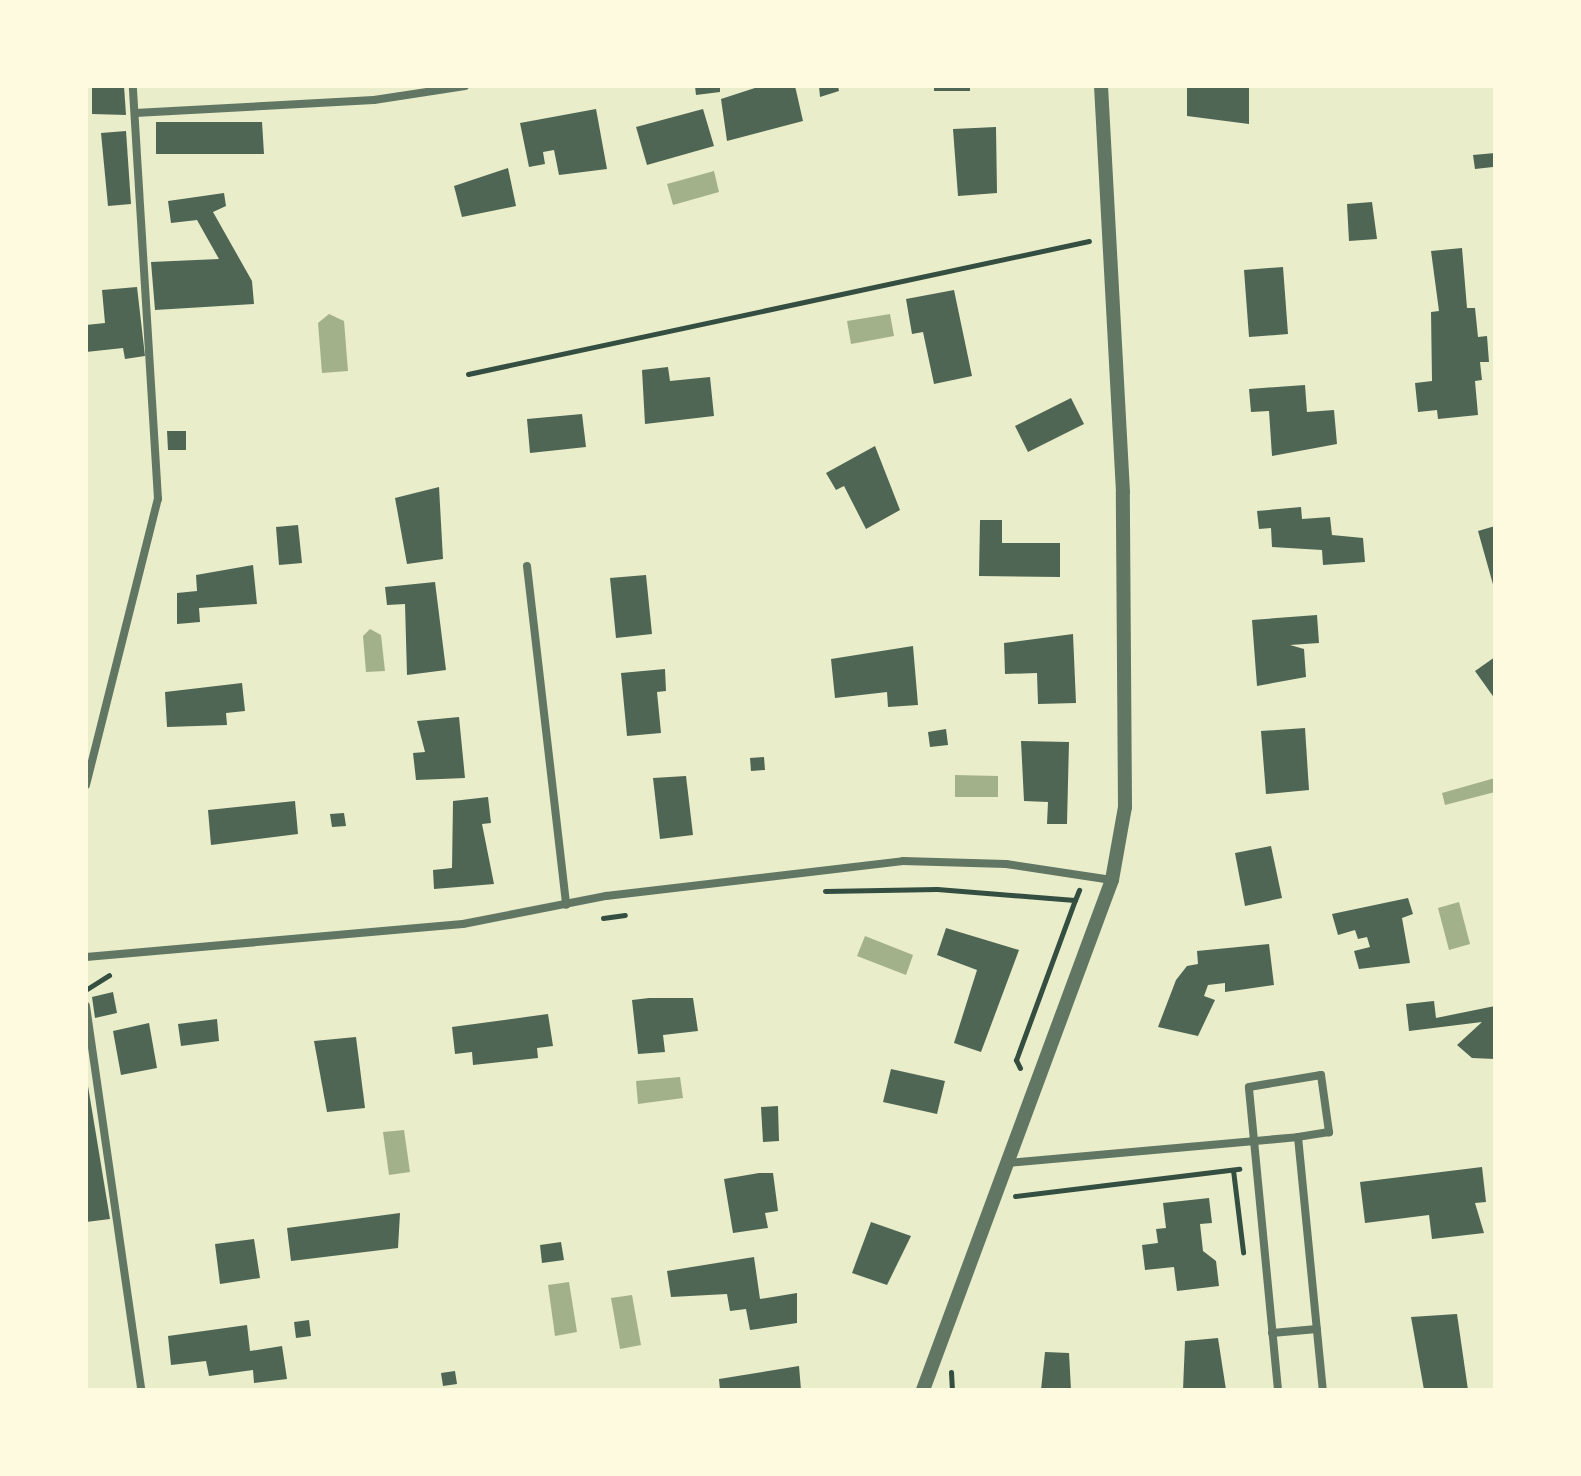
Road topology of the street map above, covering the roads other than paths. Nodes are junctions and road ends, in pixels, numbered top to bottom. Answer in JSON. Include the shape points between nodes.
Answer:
{"nodes":[{"id":1,"x":133,"y":86,"type":"edge"},
{"id":2,"x":465,"y":86,"type":"edge"},
{"id":3,"x":1101,"y":86,"type":"edge"},
{"id":4,"x":135,"y":113,"type":"junction"},
{"id":5,"x":527,"y":566,"type":"dead end"},
{"id":6,"x":86,"y":785,"type":"edge"},
{"id":7,"x":1112,"y":880,"type":"junction"},
{"id":8,"x":566,"y":905,"type":"junction"},
{"id":9,"x":86,"y":957,"type":"edge"},
{"id":10,"x":86,"y":1006,"type":"edge"},
{"id":11,"x":1298,"y":1137,"type":"junction"},
{"id":12,"x":1254,"y":1141,"type":"junction"},
{"id":13,"x":1008,"y":1163,"type":"junction"},
{"id":14,"x":1317,"y":1329,"type":"junction"},
{"id":15,"x":1272,"y":1333,"type":"junction"},
{"id":16,"x":141,"y":1390,"type":"edge"},
{"id":17,"x":923,"y":1390,"type":"edge"},
{"id":18,"x":1278,"y":1390,"type":"edge"},
{"id":19,"x":1323,"y":1390,"type":"edge"}],
"edges":[{"from":1,"to":4,"type":"street"},
{"from":2,"to":4,"type":"street","via":[[389,99]]},
{"from":3,"to":7,"type":"street","via":[[1126,761]]},
{"from":4,"to":6,"type":"street","via":[[158,499]]},
{"from":5,"to":8,"type":"street"},
{"from":7,"to":8,"type":"street","via":[[903,861]]},
{"from":7,"to":13,"type":"street"},
{"from":8,"to":9,"type":"street","via":[[463,924]]},
{"from":10,"to":16,"type":"street"},
{"from":11,"to":12,"type":"street"},
{"from":11,"to":12,"type":"street","via":[[1329,1132],[1321,1075],[1249,1087]]},
{"from":11,"to":14,"type":"street"},
{"from":12,"to":13,"type":"street"},
{"from":12,"to":15,"type":"street"},
{"from":13,"to":17,"type":"street"},
{"from":14,"to":15,"type":"street"},
{"from":14,"to":19,"type":"street"},
{"from":15,"to":18,"type":"street"}]}
